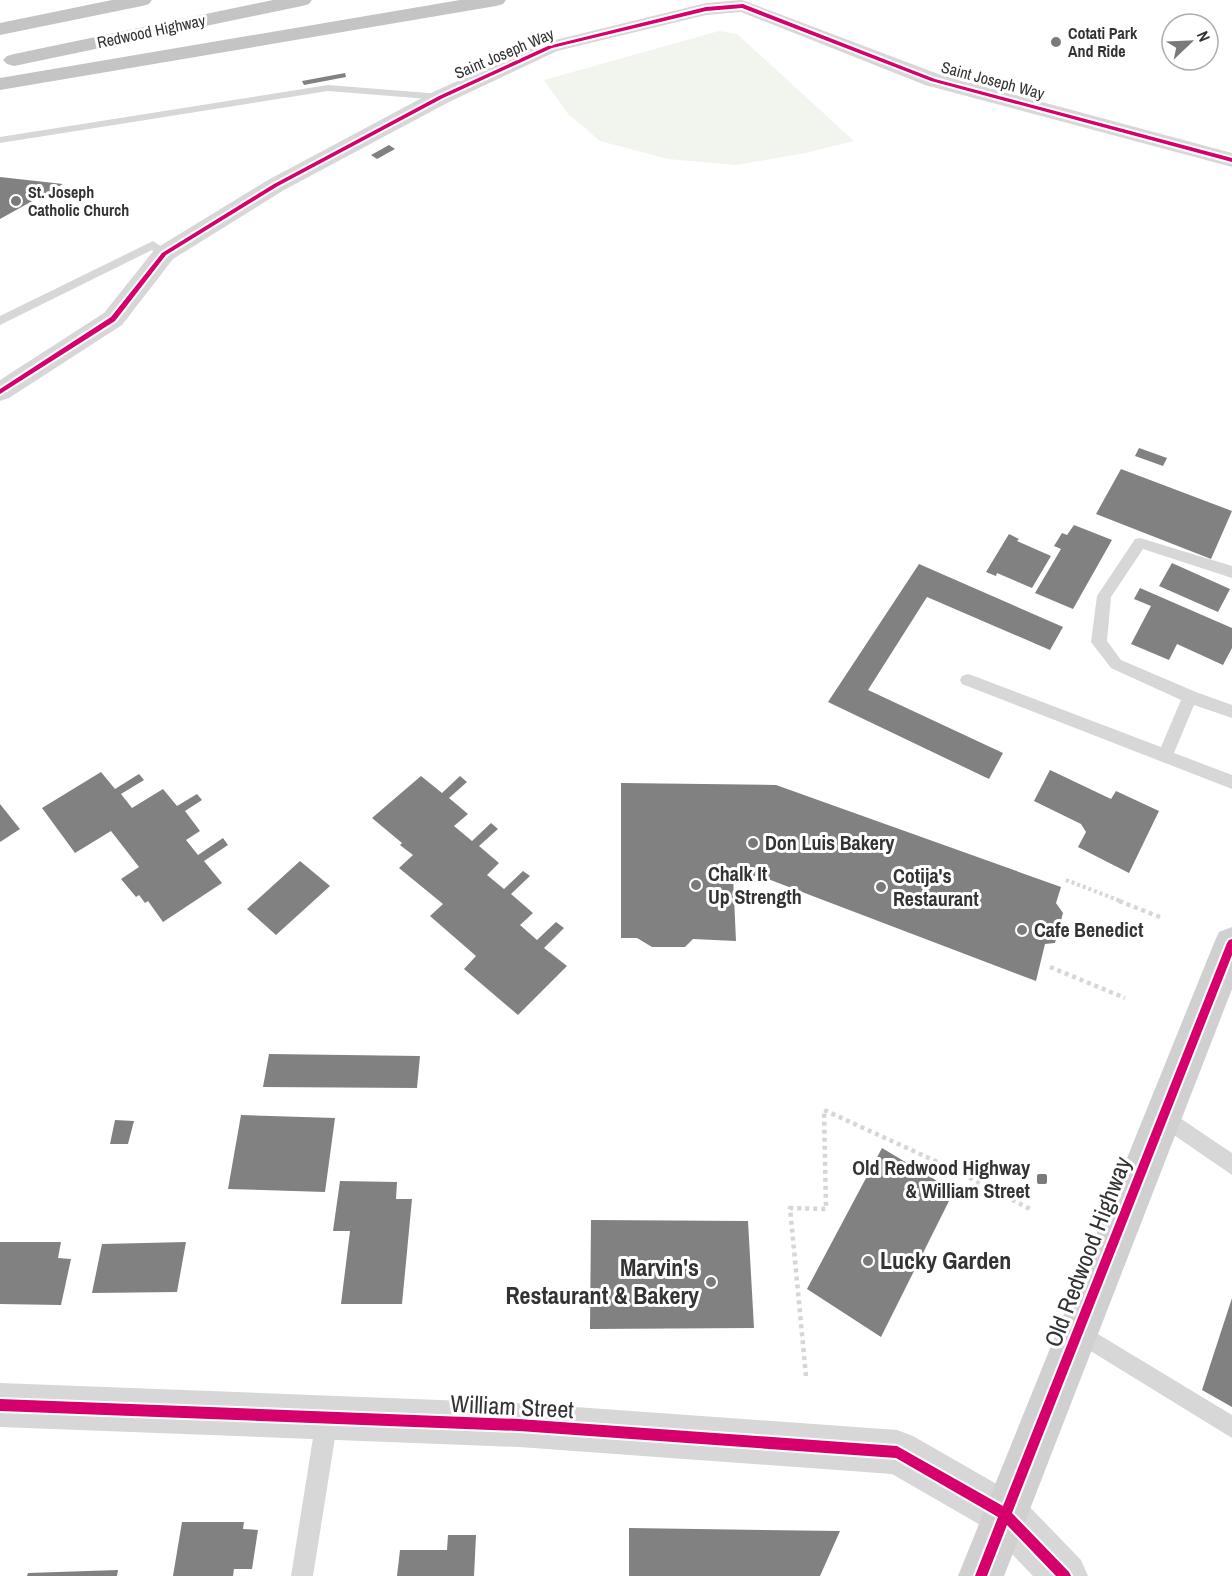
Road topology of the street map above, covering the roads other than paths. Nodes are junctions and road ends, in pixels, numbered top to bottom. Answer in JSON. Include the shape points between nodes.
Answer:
{"nodes":[{"id":1,"x":122,"y":0,"type":"edge"},
{"id":2,"x":142,"y":0,"type":"edge"},
{"id":3,"x":302,"y":0,"type":"edge"},
{"id":4,"x":496,"y":0,"type":"edge"},
{"id":5,"x":61,"y":17,"type":"junction"},
{"id":6,"x":0,"y":29,"type":"edge"},
{"id":7,"x":0,"y":63,"type":"edge"},
{"id":8,"x":0,"y":84,"type":"edge"},
{"id":9,"x":441,"y":97,"type":"junction"},
{"id":10,"x":0,"y":140,"type":"edge"},
{"id":11,"x":1232,"y":160,"type":"edge"},
{"id":12,"x":164,"y":254,"type":"junction"},
{"id":13,"x":0,"y":321,"type":"edge"},
{"id":14,"x":0,"y":392,"type":"edge"},
{"id":15,"x":1232,"y":572,"type":"edge"},
{"id":16,"x":968,"y":680,"type":"dead end"},
{"id":17,"x":1190,"y":697,"type":"junction"},
{"id":18,"x":1232,"y":712,"type":"edge"},
{"id":19,"x":1165,"y":756,"type":"junction"},
{"id":20,"x":1232,"y":782,"type":"edge"},
{"id":21,"x":1232,"y":943,"type":"edge"},
{"id":22,"x":1162,"y":1115,"type":"junction"},
{"id":23,"x":1232,"y":1165,"type":"edge"},
{"id":24,"x":1078,"y":1332,"type":"junction"},
{"id":25,"x":0,"y":1405,"type":"edge"},
{"id":26,"x":327,"y":1418,"type":"junction"},
{"id":27,"x":1232,"y":1427,"type":"edge"},
{"id":28,"x":1005,"y":1514,"type":"junction"},
{"id":29,"x":302,"y":1576,"type":"edge"},
{"id":30,"x":981,"y":1576,"type":"edge"},
{"id":31,"x":1065,"y":1576,"type":"edge"}],
"edges":[{"from":1,"to":5,"type":"highway"},
{"from":2,"to":5,"type":"highway","name":"Redwood Highway"},
{"from":3,"to":7,"type":"highway","name":"Redwood Highway"},
{"from":4,"to":8,"type":"highway"},
{"from":5,"to":6,"type":"highway","name":"Redwood Highway"},
{"from":9,"to":10,"type":"lane","via":[[328,88]]},
{"from":9,"to":11,"type":"street","name":"Saint Joseph Way","via":[[550,47],[706,9],[743,6],[933,80]]},
{"from":9,"to":12,"type":"street","name":"Saint Joseph Way","via":[[276,185]]},
{"from":12,"to":13,"type":"lane","via":[[153,245]]},
{"from":12,"to":14,"type":"street","name":"Saint Joseph Way","via":[[113,319]]},
{"from":15,"to":17,"type":"lane","via":[[1140,543],[1104,596],[1099,642],[1116,664]]},
{"from":16,"to":19,"type":"lane"},
{"from":17,"to":18,"type":"lane"},
{"from":17,"to":19,"type":"lane"},
{"from":19,"to":20,"type":"lane"},
{"from":21,"to":22,"type":"main road","name":"Old Redwood Highway"},
{"from":22,"to":23,"type":"lane"},
{"from":22,"to":24,"type":"main road","name":"Old Redwood Highway"},
{"from":24,"to":27,"type":"lane"},
{"from":24,"to":28,"type":"main road","name":"Old Redwood Highway"},
{"from":25,"to":26,"type":"street","name":"William Street"},
{"from":26,"to":28,"type":"street","name":"William Street","via":[[519,1425],[897,1452]]},
{"from":26,"to":29,"type":"lane"},
{"from":28,"to":30,"type":"main road","name":"Old Redwood Highway"},
{"from":28,"to":31,"type":"street","name":"William Street"}]}
